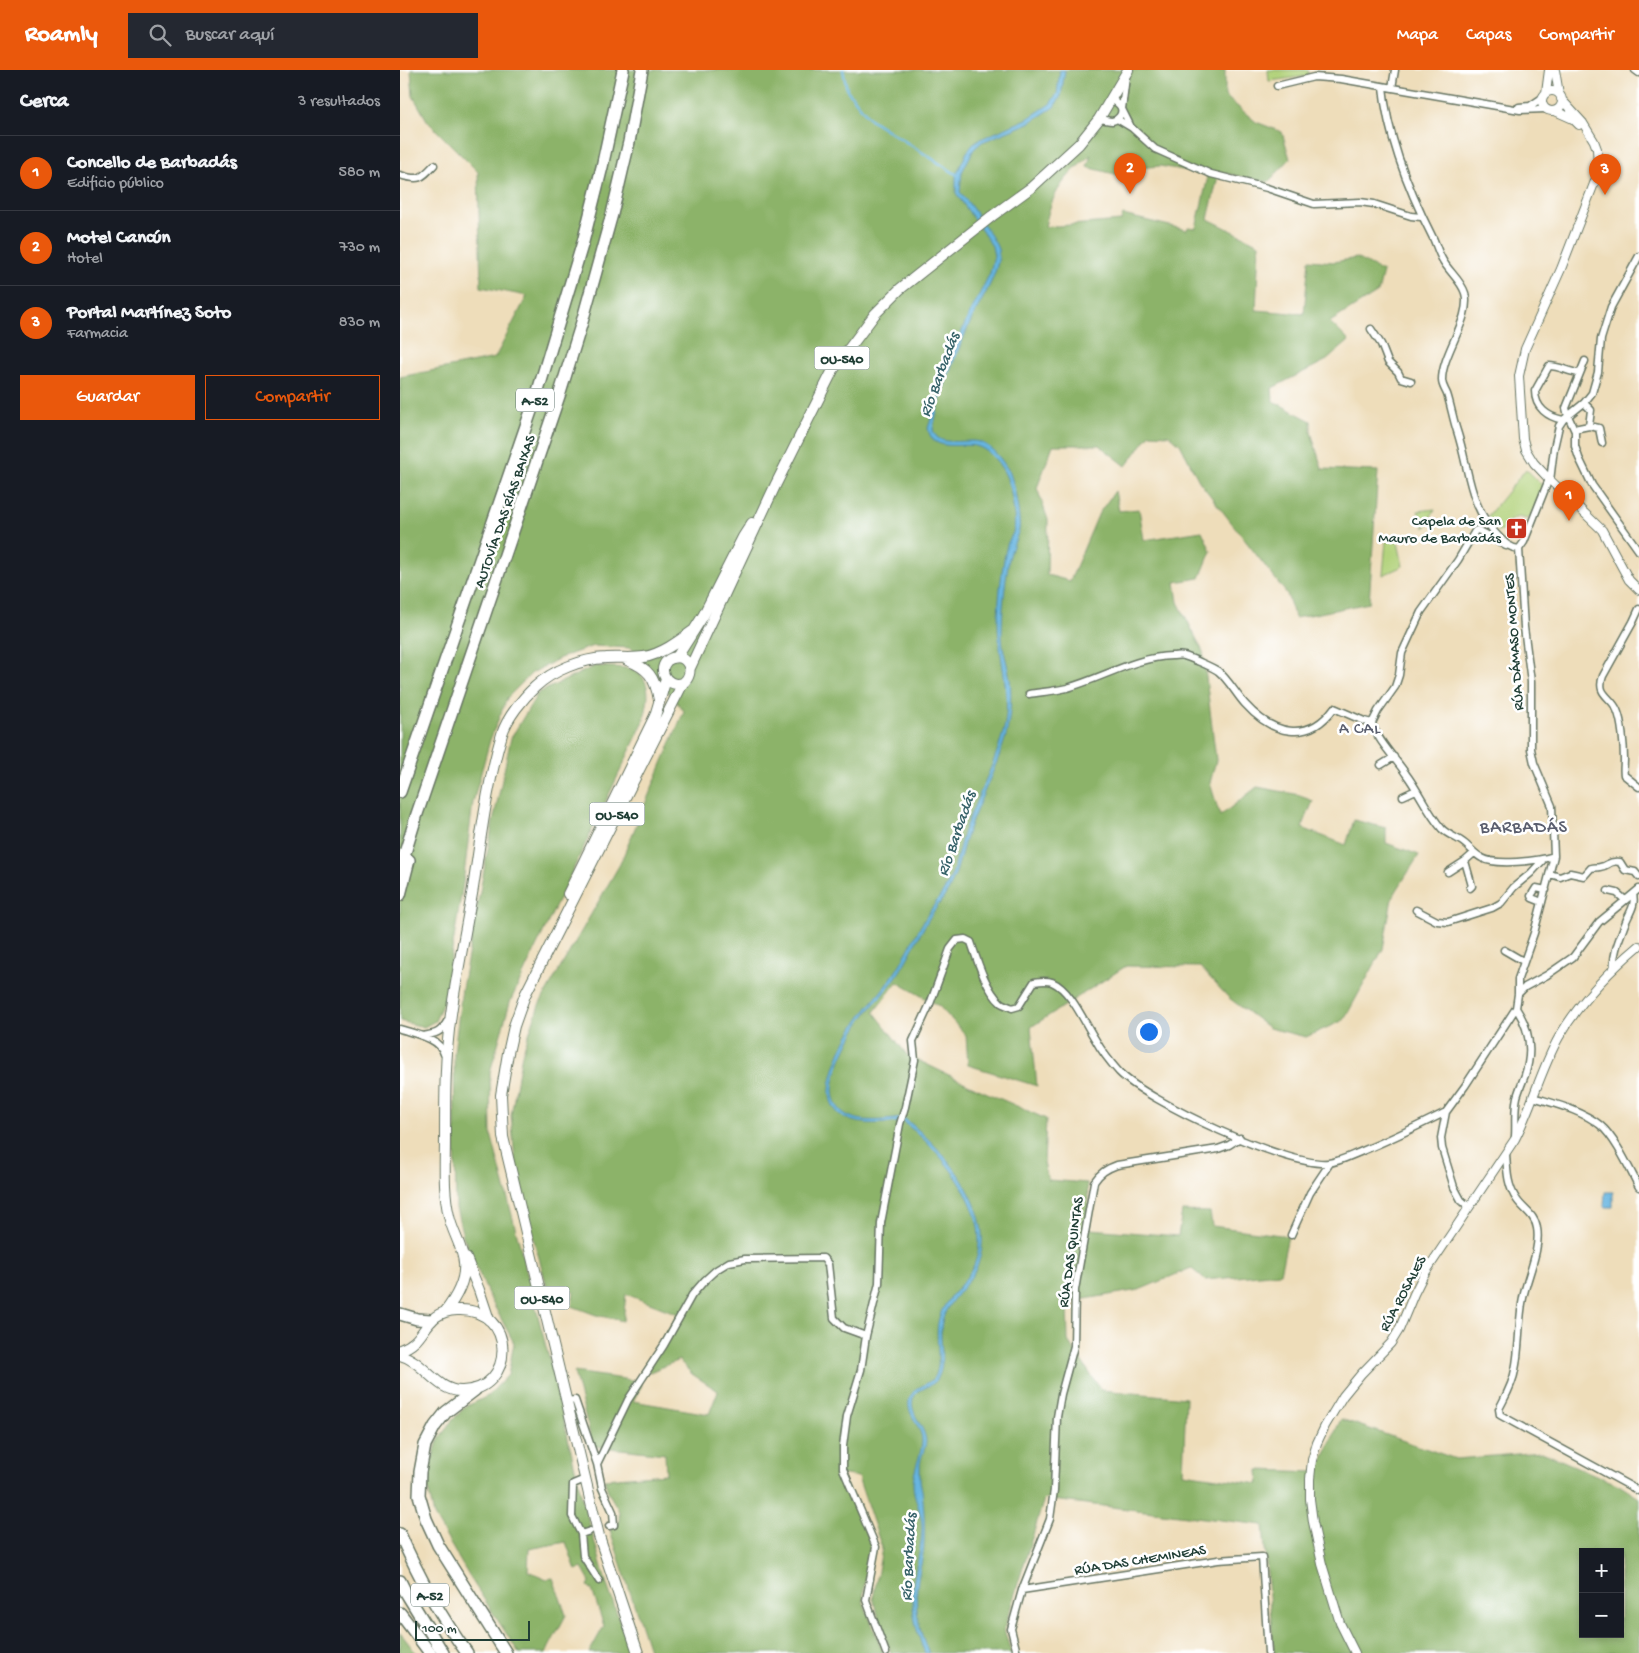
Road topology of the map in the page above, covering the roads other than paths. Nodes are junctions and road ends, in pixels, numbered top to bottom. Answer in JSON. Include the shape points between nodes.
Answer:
{"nodes":[{"id":1,"x":623,"y":70,"type":"edge"},
{"id":2,"x":642,"y":70,"type":"edge"},
{"id":3,"x":1395,"y":70,"type":"edge"},
{"id":4,"x":1549,"y":70,"type":"edge"},
{"id":5,"x":1555,"y":70,"type":"edge"},
{"id":6,"x":1635,"y":70,"type":"edge"},
{"id":7,"x":1127,"y":71,"type":"edge"},
{"id":8,"x":1639,"y":73,"type":"edge"},
{"id":9,"x":1277,"y":86,"type":"dead end"},
{"id":10,"x":1383,"y":87,"type":"junction"},
{"id":11,"x":1392,"y":88,"type":"junction"},
{"id":12,"x":1544,"y":95,"type":"junction"},
{"id":13,"x":1560,"y":97,"type":"junction"},
{"id":14,"x":1112,"y":99,"type":"junction"},
{"id":15,"x":1505,"y":108,"type":"junction"},
{"id":16,"x":1122,"y":109,"type":"junction"},
{"id":17,"x":1546,"y":109,"type":"junction"},
{"id":18,"x":1555,"y":111,"type":"junction"},
{"id":19,"x":1099,"y":119,"type":"junction"},
{"id":20,"x":1117,"y":119,"type":"junction"},
{"id":21,"x":1132,"y":128,"type":"junction"},
{"id":22,"x":1594,"y":141,"type":"junction"},
{"id":23,"x":434,"y":165,"type":"dead end"},
{"id":24,"x":400,"y":176,"type":"edge"},
{"id":25,"x":1421,"y":217,"type":"junction"},
{"id":26,"x":1639,"y":256,"type":"edge"},
{"id":27,"x":1371,"y":329,"type":"dead end"},
{"id":28,"x":1585,"y":361,"type":"dead end"},
{"id":29,"x":1579,"y":373,"type":"junction"},
{"id":30,"x":1411,"y":381,"type":"dead end"},
{"id":31,"x":1584,"y":403,"type":"junction"},
{"id":32,"x":1565,"y":418,"type":"junction"},
{"id":33,"x":1589,"y":426,"type":"junction"},
{"id":34,"x":1574,"y":429,"type":"junction"},
{"id":35,"x":1602,"y":443,"type":"dead end"},
{"id":36,"x":1549,"y":480,"type":"junction"},
{"id":37,"x":775,"y":486,"type":"junction"},
{"id":38,"x":1515,"y":549,"type":"junction"},
{"id":39,"x":1639,"y":551,"type":"edge"},
{"id":40,"x":1639,"y":590,"type":"edge"},
{"id":41,"x":1639,"y":608,"type":"edge"},
{"id":42,"x":694,"y":630,"type":"junction"},
{"id":43,"x":674,"y":658,"type":"junction"},
{"id":44,"x":643,"y":661,"type":"junction"},
{"id":45,"x":690,"y":668,"type":"junction"},
{"id":46,"x":665,"y":677,"type":"junction"},
{"id":47,"x":683,"y":683,"type":"junction"},
{"id":48,"x":1030,"y":694,"type":"dead end"},
{"id":49,"x":659,"y":704,"type":"junction"},
{"id":50,"x":1372,"y":723,"type":"junction"},
{"id":51,"x":1394,"y":757,"type":"junction"},
{"id":52,"x":1381,"y":765,"type":"dead end"},
{"id":53,"x":432,"y":772,"type":"junction"},
{"id":54,"x":1639,"y":787,"type":"edge"},
{"id":55,"x":1416,"y":790,"type":"junction"},
{"id":56,"x":400,"y":792,"type":"edge"},
{"id":57,"x":1403,"y":796,"type":"dead end"},
{"id":58,"x":1474,"y":853,"type":"junction"},
{"id":59,"x":1554,"y":856,"type":"junction"},
{"id":60,"x":1543,"y":860,"type":"junction"},
{"id":61,"x":1465,"y":861,"type":"junction"},
{"id":62,"x":400,"y":869,"type":"edge"},
{"id":63,"x":1448,"y":872,"type":"dead end"},
{"id":64,"x":1550,"y":874,"type":"junction"},
{"id":65,"x":1639,"y":876,"type":"edge"},
{"id":66,"x":1470,"y":888,"type":"dead end"},
{"id":67,"x":1639,"y":889,"type":"edge"},
{"id":68,"x":1546,"y":890,"type":"junction"},
{"id":69,"x":1608,"y":891,"type":"dead end"},
{"id":70,"x":1633,"y":894,"type":"junction"},
{"id":71,"x":400,"y":895,"type":"edge"},
{"id":72,"x":1626,"y":900,"type":"junction"},
{"id":73,"x":1542,"y":902,"type":"junction"},
{"id":74,"x":1416,"y":910,"type":"dead end"},
{"id":75,"x":550,"y":944,"type":"junction"},
{"id":76,"x":1639,"y":946,"type":"edge"},
{"id":77,"x":1504,"y":950,"type":"dead end"},
{"id":78,"x":1523,"y":962,"type":"junction"},
{"id":79,"x":1614,"y":969,"type":"junction"},
{"id":80,"x":1518,"y":994,"type":"junction"},
{"id":81,"x":1516,"y":1008,"type":"junction"},
{"id":82,"x":450,"y":1016,"type":"junction"},
{"id":83,"x":400,"y":1029,"type":"edge"},
{"id":84,"x":434,"y":1038,"type":"junction"},
{"id":85,"x":449,"y":1039,"type":"junction"},
{"id":86,"x":447,"y":1062,"type":"junction"},
{"id":87,"x":1533,"y":1097,"type":"junction"},
{"id":88,"x":1446,"y":1112,"type":"junction"},
{"id":89,"x":1240,"y":1138,"type":"junction"},
{"id":90,"x":1515,"y":1139,"type":"junction"},
{"id":91,"x":1506,"y":1153,"type":"junction"},
{"id":92,"x":1330,"y":1163,"type":"junction"},
{"id":93,"x":1639,"y":1187,"type":"edge"},
{"id":94,"x":1469,"y":1207,"type":"junction"},
{"id":95,"x":1291,"y":1235,"type":"dead end"},
{"id":96,"x":458,"y":1244,"type":"junction"},
{"id":97,"x":445,"y":1312,"type":"junction"},
{"id":98,"x":400,"y":1314,"type":"edge"},
{"id":99,"x":431,"y":1320,"type":"junction"},
{"id":100,"x":489,"y":1320,"type":"junction"},
{"id":101,"x":866,"y":1336,"type":"junction"},
{"id":102,"x":400,"y":1350,"type":"edge"},
{"id":103,"x":400,"y":1355,"type":"edge"},
{"id":104,"x":474,"y":1390,"type":"junction"},
{"id":105,"x":566,"y":1400,"type":"junction"},
{"id":106,"x":597,"y":1464,"type":"junction"},
{"id":107,"x":585,"y":1479,"type":"junction"},
{"id":108,"x":1639,"y":1491,"type":"edge"},
{"id":109,"x":609,"y":1526,"type":"dead end"},
{"id":110,"x":590,"y":1531,"type":"dead end"},
{"id":111,"x":400,"y":1534,"type":"edge"},
{"id":112,"x":580,"y":1534,"type":"junction"},
{"id":113,"x":400,"y":1581,"type":"edge"},
{"id":114,"x":599,"y":1581,"type":"dead end"},
{"id":115,"x":1022,"y":1590,"type":"junction"},
{"id":116,"x":400,"y":1613,"type":"edge"},
{"id":117,"x":430,"y":1653,"type":"edge"},
{"id":118,"x":443,"y":1653,"type":"edge"},
{"id":119,"x":467,"y":1653,"type":"edge"},
{"id":120,"x":506,"y":1653,"type":"edge"},
{"id":121,"x":638,"y":1653,"type":"edge"},
{"id":122,"x":886,"y":1653,"type":"edge"},
{"id":123,"x":1017,"y":1653,"type":"edge"},
{"id":124,"x":1268,"y":1653,"type":"edge"},
{"id":125,"x":1355,"y":1653,"type":"edge"}],
"edges":[{"from":1,"to":56,"type":"highway","name":"AUTOVÍA DAS RÍAS BAIXAS","number":"A-52","via":[[583,242],[541,382]]},
{"from":2,"to":53,"type":"highway","name":"AUTOVÍA DAS RÍAS BAIXAS","number":"A-52","via":[[612,214],[582,322]]},
{"from":3,"to":11,"type":"street"},
{"from":4,"to":12,"type":"street"},
{"from":5,"to":13,"type":"street"},
{"from":6,"to":8,"type":"street"},
{"from":7,"to":14,"type":"main road","number":"OU-540"},
{"from":7,"to":16,"type":"street"},
{"from":9,"to":10,"type":"street","via":[[1314,77]]},
{"from":10,"to":11,"type":"street"},
{"from":10,"to":25,"type":"street","via":[[1391,133]]},
{"from":11,"to":15,"type":"street"},
{"from":12,"to":13,"type":"street","via":[[1554,91]]},
{"from":12,"to":15,"type":"street","via":[[1530,106]]},
{"from":12,"to":17,"type":"street","via":[[1542,104]]},
{"from":13,"to":18,"type":"street","via":[[1560,107]]},
{"from":13,"to":22,"type":"street"},
{"from":14,"to":16,"type":"street"},
{"from":14,"to":19,"type":"main road","number":"OU-540"},
{"from":15,"to":17,"type":"street"},
{"from":16,"to":20,"type":"street"},
{"from":16,"to":21,"type":"street"},
{"from":17,"to":18,"type":"street"},
{"from":18,"to":22,"type":"street","via":[[1573,119]]},
{"from":19,"to":20,"type":"street"},
{"from":19,"to":37,"type":"main road","number":"OU-540","via":[[1079,144],[1032,187],[943,254],[874,314],[833,370]]},
{"from":20,"to":21,"type":"street"},
{"from":21,"to":25,"type":"street","via":[[1155,149],[1211,174],[1314,204],[1360,202]]},
{"from":22,"to":36,"type":"street","via":[[1598,164],[1592,192],[1525,349],[1519,376],[1526,450]]},
{"from":23,"to":24,"type":"street","via":[[422,178],[413,180]]},
{"from":25,"to":38,"type":"street","via":[[1443,261],[1466,295],[1463,318],[1444,364],[1442,382],[1469,485],[1484,520]]},
{"from":26,"to":31,"type":"street","via":[[1611,307],[1601,339],[1598,376]]},
{"from":27,"to":30,"type":"street","via":[[1388,362],[1401,378]]},
{"from":28,"to":29,"type":"street"},
{"from":29,"to":32,"type":"street","via":[[1566,406]]},
{"from":29,"to":32,"type":"street","via":[[1549,366],[1535,391],[1544,412]]},
{"from":31,"to":32,"type":"street"},
{"from":31,"to":33,"type":"street","via":[[1591,410]]},
{"from":32,"to":34,"type":"street"},
{"from":32,"to":36,"type":"street","via":[[1556,436]]},
{"from":33,"to":34,"type":"street"},
{"from":33,"to":35,"type":"street","via":[[1598,428]]},
{"from":34,"to":39,"type":"street","via":[[1575,446],[1592,485]]},
{"from":36,"to":38,"type":"street","via":[[1524,542]]},
{"from":36,"to":40,"type":"street","via":[[1602,530],[1629,580]]},
{"from":37,"to":42,"type":"main road","via":[[743,537]]},
{"from":37,"to":45,"type":"main road","number":"OU-540"},
{"from":38,"to":50,"type":"street","via":[[1480,530],[1475,531],[1421,612],[1402,654],[1395,687]]},
{"from":38,"to":59,"type":"street","name":"RÚA DÁMASO MONTES","via":[[1531,682],[1531,749],[1552,806]]},
{"from":41,"to":54,"type":"street","via":[[1601,684],[1619,715],[1624,775]]},
{"from":42,"to":43,"type":"main road"},
{"from":42,"to":44,"type":"main road"},
{"from":43,"to":44,"type":"main road"},
{"from":43,"to":45,"type":"main road","via":[[685,660]]},
{"from":43,"to":46,"type":"main road","via":[[666,664]]},
{"from":44,"to":46,"type":"main road"},
{"from":44,"to":49,"type":"main road","via":[[657,688]]},
{"from":44,"to":82,"type":"main road","via":[[605,658],[584,661],[557,672],[536,686],[518,706],[503,732],[489,789]]},
{"from":45,"to":47,"type":"main road"},
{"from":46,"to":47,"type":"main road","via":[[674,684]]},
{"from":46,"to":49,"type":"main road"},
{"from":47,"to":75,"type":"main road","number":"OU-540"},
{"from":48,"to":50,"type":"street","via":[[1067,688],[1156,656],[1184,656],[1218,671],[1256,715],[1272,725],[1292,731],[1307,731],[1334,708]]},
{"from":49,"to":75,"type":"main road","via":[[566,898]]},
{"from":50,"to":51,"type":"street"},
{"from":51,"to":52,"type":"street"},
{"from":51,"to":55,"type":"street"},
{"from":53,"to":62,"type":"highway","name":"AUTOVÍA DAS RÍAS BAIXAS","number":"A-52"},
{"from":53,"to":71,"type":"highway"},
{"from":55,"to":57,"type":"street"},
{"from":55,"to":58,"type":"street","via":[[1442,829]]},
{"from":58,"to":60,"type":"street","via":[[1491,862]]},
{"from":58,"to":61,"type":"street"},
{"from":59,"to":60,"type":"street"},
{"from":59,"to":64,"type":"street","name":"RÚA DÁMASO MONTES"},
{"from":60,"to":74,"type":"street","via":[[1501,903],[1492,908],[1452,922],[1436,921]]},
{"from":61,"to":63,"type":"street"},
{"from":61,"to":66,"type":"street"},
{"from":64,"to":65,"type":"street","via":[[1584,876],[1591,868],[1614,861]]},
{"from":64,"to":68,"type":"street","name":"RÚA DÁMASO MONTES"},
{"from":67,"to":70,"type":"street"},
{"from":68,"to":73,"type":"street","name":"RÚA DÁMASO MONTES"},
{"from":68,"to":73,"type":"street","via":[[1536,888],[1531,896]]},
{"from":69,"to":72,"type":"street"},
{"from":70,"to":72,"type":"street"},
{"from":70,"to":79,"type":"street","via":[[1635,903],[1625,924]]},
{"from":72,"to":80,"type":"street","via":[[1599,922],[1573,957]]},
{"from":73,"to":78,"type":"street","name":"RÚA DÁMASO MONTES"},
{"from":75,"to":105,"type":"main road","number":"OU-540","via":[[514,1026],[501,1095],[503,1137]]},
{"from":76,"to":79,"type":"street","name":"RÚA ROSALES"},
{"from":77,"to":78,"type":"street"},
{"from":78,"to":80,"type":"street","name":"RÚA DÁMASO MONTES"},
{"from":79,"to":87,"type":"street","name":"RÚA ROSALES","via":[[1588,996],[1558,1038]]},
{"from":80,"to":81,"type":"street","name":"RÚA DÁMASO MONTES"},
{"from":81,"to":88,"type":"street"},
{"from":81,"to":90,"type":"street","via":[[1526,1029],[1530,1049],[1517,1098]]},
{"from":82,"to":84,"type":"street"},
{"from":82,"to":85,"type":"main road"},
{"from":83,"to":84,"type":"street"},
{"from":84,"to":85,"type":"street","via":[[445,1042]]},
{"from":84,"to":86,"type":"street","via":[[443,1048]]},
{"from":85,"to":86,"type":"main road"},
{"from":86,"to":96,"type":"main road","via":[[446,1194]]},
{"from":87,"to":90,"type":"street","name":"RÚA ROSALES"},
{"from":87,"to":93,"type":"street","via":[[1571,1110],[1601,1126]]},
{"from":88,"to":92,"type":"street"},
{"from":88,"to":94,"type":"street","via":[[1442,1148],[1454,1188]]},
{"from":89,"to":92,"type":"street","via":[[1291,1158]]},
{"from":89,"to":101,"type":"street","via":[[1180,1111],[1142,1090],[1120,1072],[1095,1040],[1071,998],[1053,982],[1034,982],[1019,1006],[1012,1008],[1002,1003],[991,990],[971,942],[957,940],[950,949],[913,1041],[915,1060],[881,1223],[879,1283]]},
{"from":89,"to":115,"type":"street","name":"RÚA DAS QUINTAS","via":[[1218,1149],[1116,1165],[1099,1174],[1094,1182],[1075,1290],[1074,1346],[1058,1410],[1050,1519]]},
{"from":90,"to":91,"type":"street","name":"RÚA ROSALES"},
{"from":91,"to":94,"type":"street","name":"RÚA ROSALES"},
{"from":91,"to":108,"type":"street","via":[[1509,1185],[1518,1203],[1531,1215],[1537,1232],[1523,1298],[1516,1370],[1499,1412]]},
{"from":92,"to":95,"type":"street","via":[[1310,1193]]},
{"from":94,"to":125,"type":"street","name":"RÚA ROSALES","via":[[1424,1276],[1391,1343],[1361,1374],[1334,1410],[1316,1443],[1310,1479],[1313,1522],[1340,1623]]},
{"from":96,"to":97,"type":"main road","via":[[464,1263],[464,1277]]},
{"from":96,"to":100,"type":"main road","via":[[480,1290]]},
{"from":97,"to":99,"type":"main road"},
{"from":97,"to":100,"type":"main road","via":[[474,1312]]},
{"from":98,"to":99,"type":"highway"},
{"from":99,"to":102,"type":"main road","via":[[414,1342]]},
{"from":100,"to":104,"type":"main road","via":[[496,1326],[503,1357],[498,1372]]},
{"from":101,"to":106,"type":"street","via":[[844,1328],[834,1318],[828,1264],[823,1258],[729,1262],[705,1280],[692,1296],[628,1400]]},
{"from":101,"to":122,"type":"street","via":[[861,1370],[848,1416],[843,1470],[876,1547],[866,1600]]},
{"from":103,"to":104,"type":"main road","via":[[427,1370],[437,1382],[449,1388]]},
{"from":104,"to":120,"type":"highway","via":[[446,1412],[425,1445],[419,1495],[438,1545]]},
{"from":105,"to":106,"type":"street","via":[[575,1400]]},
{"from":105,"to":107,"type":"main road","number":"OU-540"},
{"from":106,"to":109,"type":"street","via":[[602,1488],[613,1512],[614,1525]]},
{"from":107,"to":112,"type":"street","via":[[573,1484],[572,1516]]},
{"from":107,"to":121,"type":"main road","number":"OU-540","via":[[599,1536]]},
{"from":110,"to":112,"type":"street"},
{"from":111,"to":119,"type":"highway","number":"A-52","via":[[428,1591]]},
{"from":112,"to":114,"type":"street","via":[[583,1556]]},
{"from":113,"to":118,"type":"highway","number":"A-52"},
{"from":115,"to":123,"type":"street","name":"RÚA DAS QUINTAS","via":[[1011,1629]]},
{"from":115,"to":124,"type":"street","name":"RÚA DAS CHEMINEAS","via":[[1218,1560],[1262,1557]]},
{"from":116,"to":117,"type":"highway"}]}
